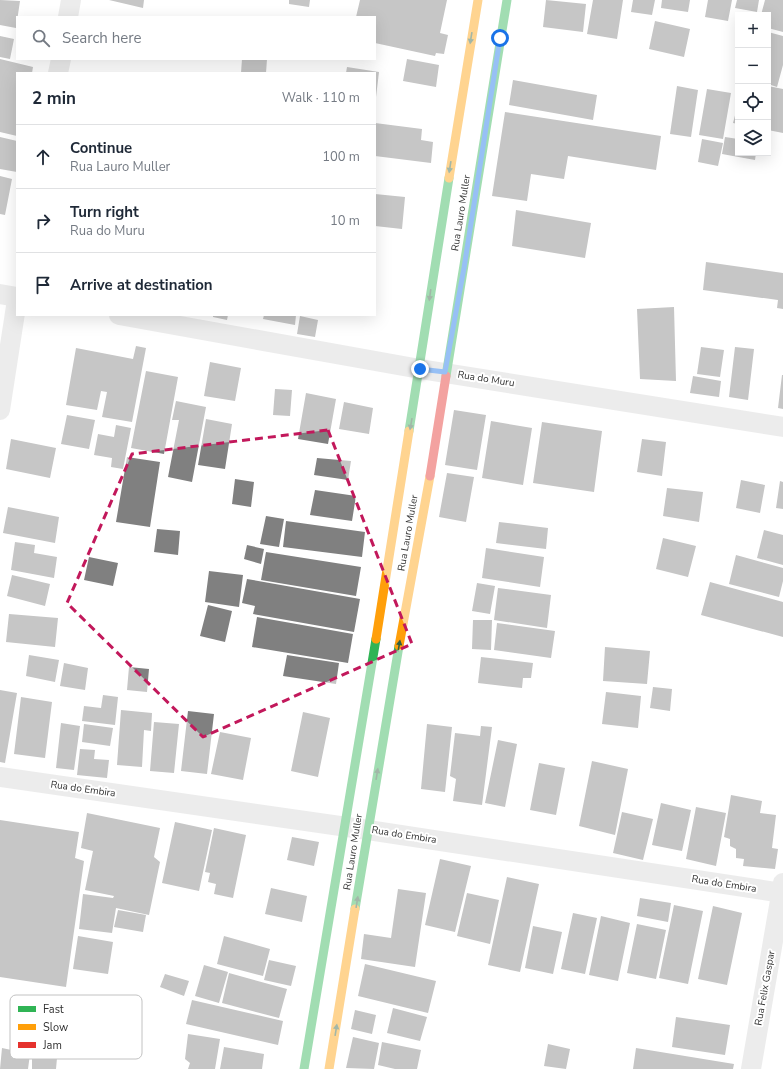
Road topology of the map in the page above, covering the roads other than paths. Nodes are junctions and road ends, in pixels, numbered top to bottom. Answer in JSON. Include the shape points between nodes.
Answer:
{"nodes":[{"id":1,"x":71,"y":0,"type":"edge"},
{"id":2,"x":478,"y":0,"type":"edge"},
{"id":3,"x":507,"y":0,"type":"edge"},
{"id":4,"x":68,"y":16,"type":"edge"},
{"id":5,"x":61,"y":60,"type":"edge"},
{"id":6,"x":58,"y":72,"type":"edge"},
{"id":7,"x":0,"y":294,"type":"edge"},
{"id":8,"x":16,"y":297,"type":"edge"},
{"id":9,"x":16,"y":306,"type":"edge"},
{"id":10,"x":125,"y":316,"type":"edge"},
{"id":11,"x":420,"y":369,"type":"junction"},
{"id":12,"x":445,"y":372,"type":"junction"},
{"id":13,"x":0,"y":410,"type":"edge"},
{"id":14,"x":783,"y":427,"type":"edge"},
{"id":15,"x":373,"y":723,"type":"junction"},
{"id":16,"x":0,"y":777,"type":"edge"},
{"id":17,"x":345,"y":826,"type":"junction"},
{"id":18,"x":368,"y":830,"type":"junction"},
{"id":19,"x":782,"y":890,"type":"edge"},
{"id":20,"x":304,"y":1069,"type":"edge"},
{"id":21,"x":329,"y":1069,"type":"edge"},
{"id":22,"x":751,"y":1069,"type":"edge"}],
"edges":[{"from":1,"to":4,"type":"street"},
{"from":2,"to":11,"type":"street","name":"Rua Lauro Muller","one_way":true,"via":[[436,252]]},
{"from":3,"to":12,"type":"street","name":"Rua Lauro Muller"},
{"from":5,"to":6,"type":"street"},
{"from":7,"to":8,"type":"street"},
{"from":9,"to":13,"type":"street"},
{"from":10,"to":11,"type":"street","name":"Rua do Muru"},
{"from":11,"to":12,"type":"street","name":"Rua do Muru"},
{"from":11,"to":15,"type":"street","name":"Rua Lauro Muller","one_way":true},
{"from":12,"to":14,"type":"street","name":"Rua do Muru"},
{"from":15,"to":12,"type":"street","name":"Rua Lauro Muller","one_way":true,"via":[[422,517]]},
{"from":15,"to":17,"type":"street","name":"Rua Lauro Muller"},
{"from":18,"to":15,"type":"street","name":"Rua Lauro Muller","one_way":true},
{"from":16,"to":17,"type":"street","name":"Rua do Embira"},
{"from":17,"to":18,"type":"street","name":"Rua do Embira"},
{"from":17,"to":20,"type":"street","name":"Rua Lauro Muller"},
{"from":18,"to":19,"type":"street","name":"Rua do Embira"},
{"from":21,"to":18,"type":"street","name":"Rua Lauro Muller","one_way":true},
{"from":19,"to":22,"type":"street","name":"Rua Felix Gaspar"}]}
